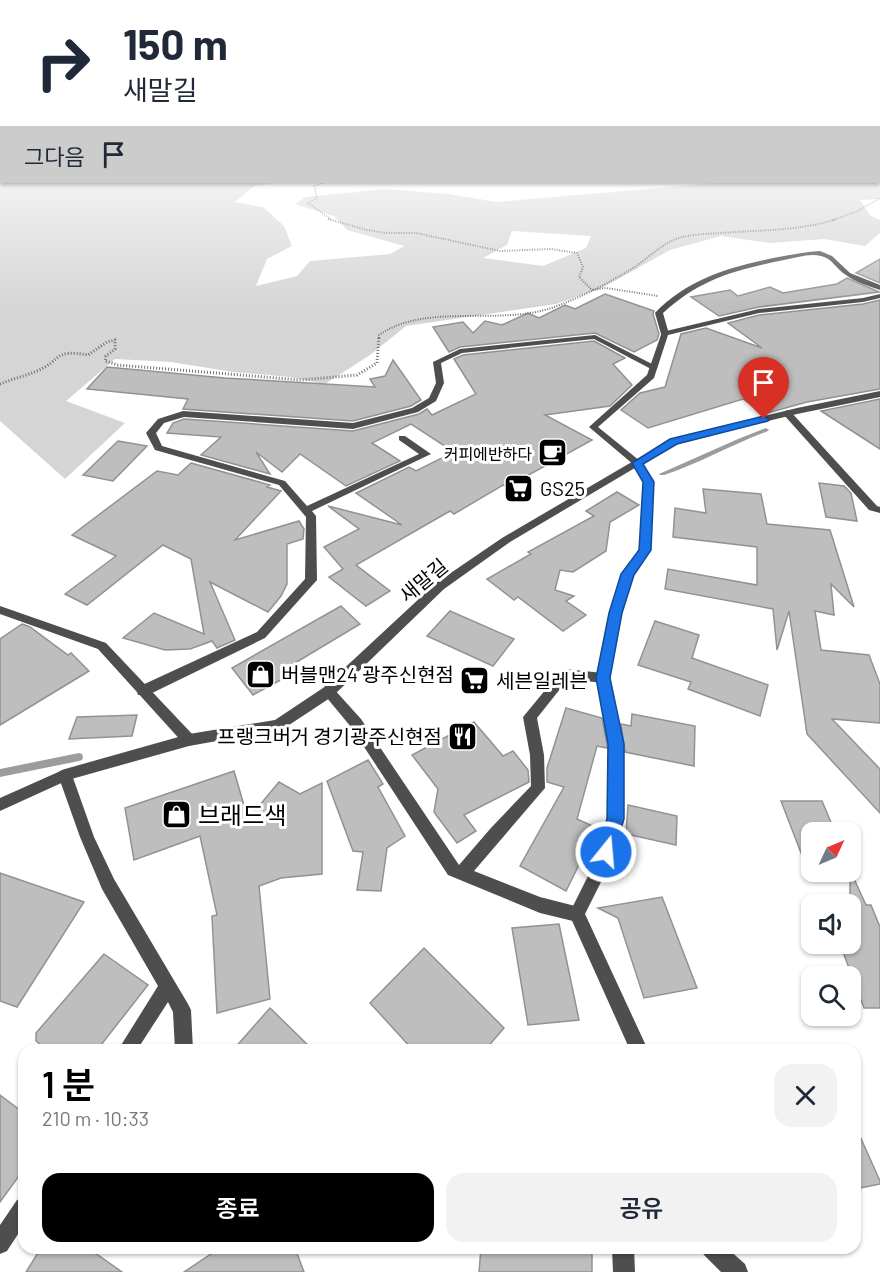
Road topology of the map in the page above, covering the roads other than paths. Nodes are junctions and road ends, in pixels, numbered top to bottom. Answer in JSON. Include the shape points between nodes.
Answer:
{"nodes":[{"id":1,"x":880,"y":288,"type":"edge"},
{"id":2,"x":880,"y":296,"type":"edge"},
{"id":3,"x":665,"y":334,"type":"junction"},
{"id":4,"x":654,"y":367,"type":"junction"},
{"id":5,"x":880,"y":394,"type":"edge"},
{"id":6,"x":787,"y":413,"type":"junction"},
{"id":7,"x":402,"y":438,"type":"dead end"},
{"id":8,"x":637,"y":463,"type":"junction"},
{"id":9,"x":306,"y":510,"type":"junction"},
{"id":10,"x":880,"y":510,"type":"edge"},
{"id":11,"x":0,"y":610,"type":"edge"},
{"id":12,"x":603,"y":678,"type":"junction"},
{"id":13,"x":143,"y":692,"type":"junction"},
{"id":14,"x":328,"y":692,"type":"junction"},
{"id":15,"x":189,"y":740,"type":"junction"},
{"id":16,"x":65,"y":775,"type":"junction"},
{"id":17,"x":0,"y":805,"type":"edge"},
{"id":18,"x":462,"y":874,"type":"junction"},
{"id":19,"x":577,"y":914,"type":"junction"},
{"id":20,"x":168,"y":986,"type":"junction"},
{"id":21,"x":131,"y":1044,"type":"edge"},
{"id":22,"x":184,"y":1044,"type":"edge"},
{"id":23,"x":636,"y":1044,"type":"edge"},
{"id":24,"x":18,"y":1216,"type":"edge"},
{"id":25,"x":0,"y":1244,"type":"edge"},
{"id":26,"x":623,"y":1254,"type":"edge"},
{"id":27,"x":718,"y":1254,"type":"edge"},
{"id":28,"x":624,"y":1272,"type":"edge"},
{"id":29,"x":737,"y":1272,"type":"edge"}],
"edges":[{"from":1,"to":3,"type":"street","via":[[848,274],[826,255],[813,253],[735,267],[712,275],[659,313]]},
{"from":2,"to":3,"type":"street","via":[[759,311]]},
{"from":3,"to":4,"type":"street"},
{"from":4,"to":8,"type":"street","via":[[651,376],[593,427]]},
{"from":4,"to":9,"type":"street","via":[[595,337],[460,351],[437,362],[440,382],[433,399],[415,410],[353,426],[183,414],[161,421],[151,433],[158,448],[282,483]]},
{"from":5,"to":6,"type":"street","name":"새말길"},
{"from":6,"to":8,"type":"street","name":"새말길","via":[[674,441]]},
{"from":6,"to":10,"type":"street","via":[[873,508]]},
{"from":7,"to":9,"type":"street","via":[[426,454]]},
{"from":8,"to":12,"type":"street","via":[[649,482],[645,550],[627,574]]},
{"from":8,"to":14,"type":"street","name":"새말길","via":[[506,540],[440,586]]},
{"from":9,"to":13,"type":"street","via":[[311,516],[311,580],[261,635]]},
{"from":11,"to":13,"type":"street","via":[[102,646]]},
{"from":12,"to":18,"type":"street","via":[[565,674],[530,717],[538,788]]},
{"from":12,"to":19,"type":"street","via":[[616,744],[616,819],[600,868]]},
{"from":13,"to":15,"type":"street"},
{"from":14,"to":15,"type":"street","name":"새말길","via":[[278,725]]},
{"from":14,"to":18,"type":"street","via":[[356,723],[453,870]]},
{"from":15,"to":16,"type":"street","name":"새말길"},
{"from":16,"to":17,"type":"street","name":"새말길"},
{"from":16,"to":20,"type":"street","via":[[108,884]]},
{"from":18,"to":19,"type":"street","via":[[540,905]]},
{"from":19,"to":23,"type":"street"},
{"from":20,"to":21,"type":"street"},
{"from":20,"to":22,"type":"street","via":[[182,1010]]},
{"from":24,"to":25,"type":"street"},
{"from":26,"to":28,"type":"street"},
{"from":27,"to":29,"type":"street"}]}
